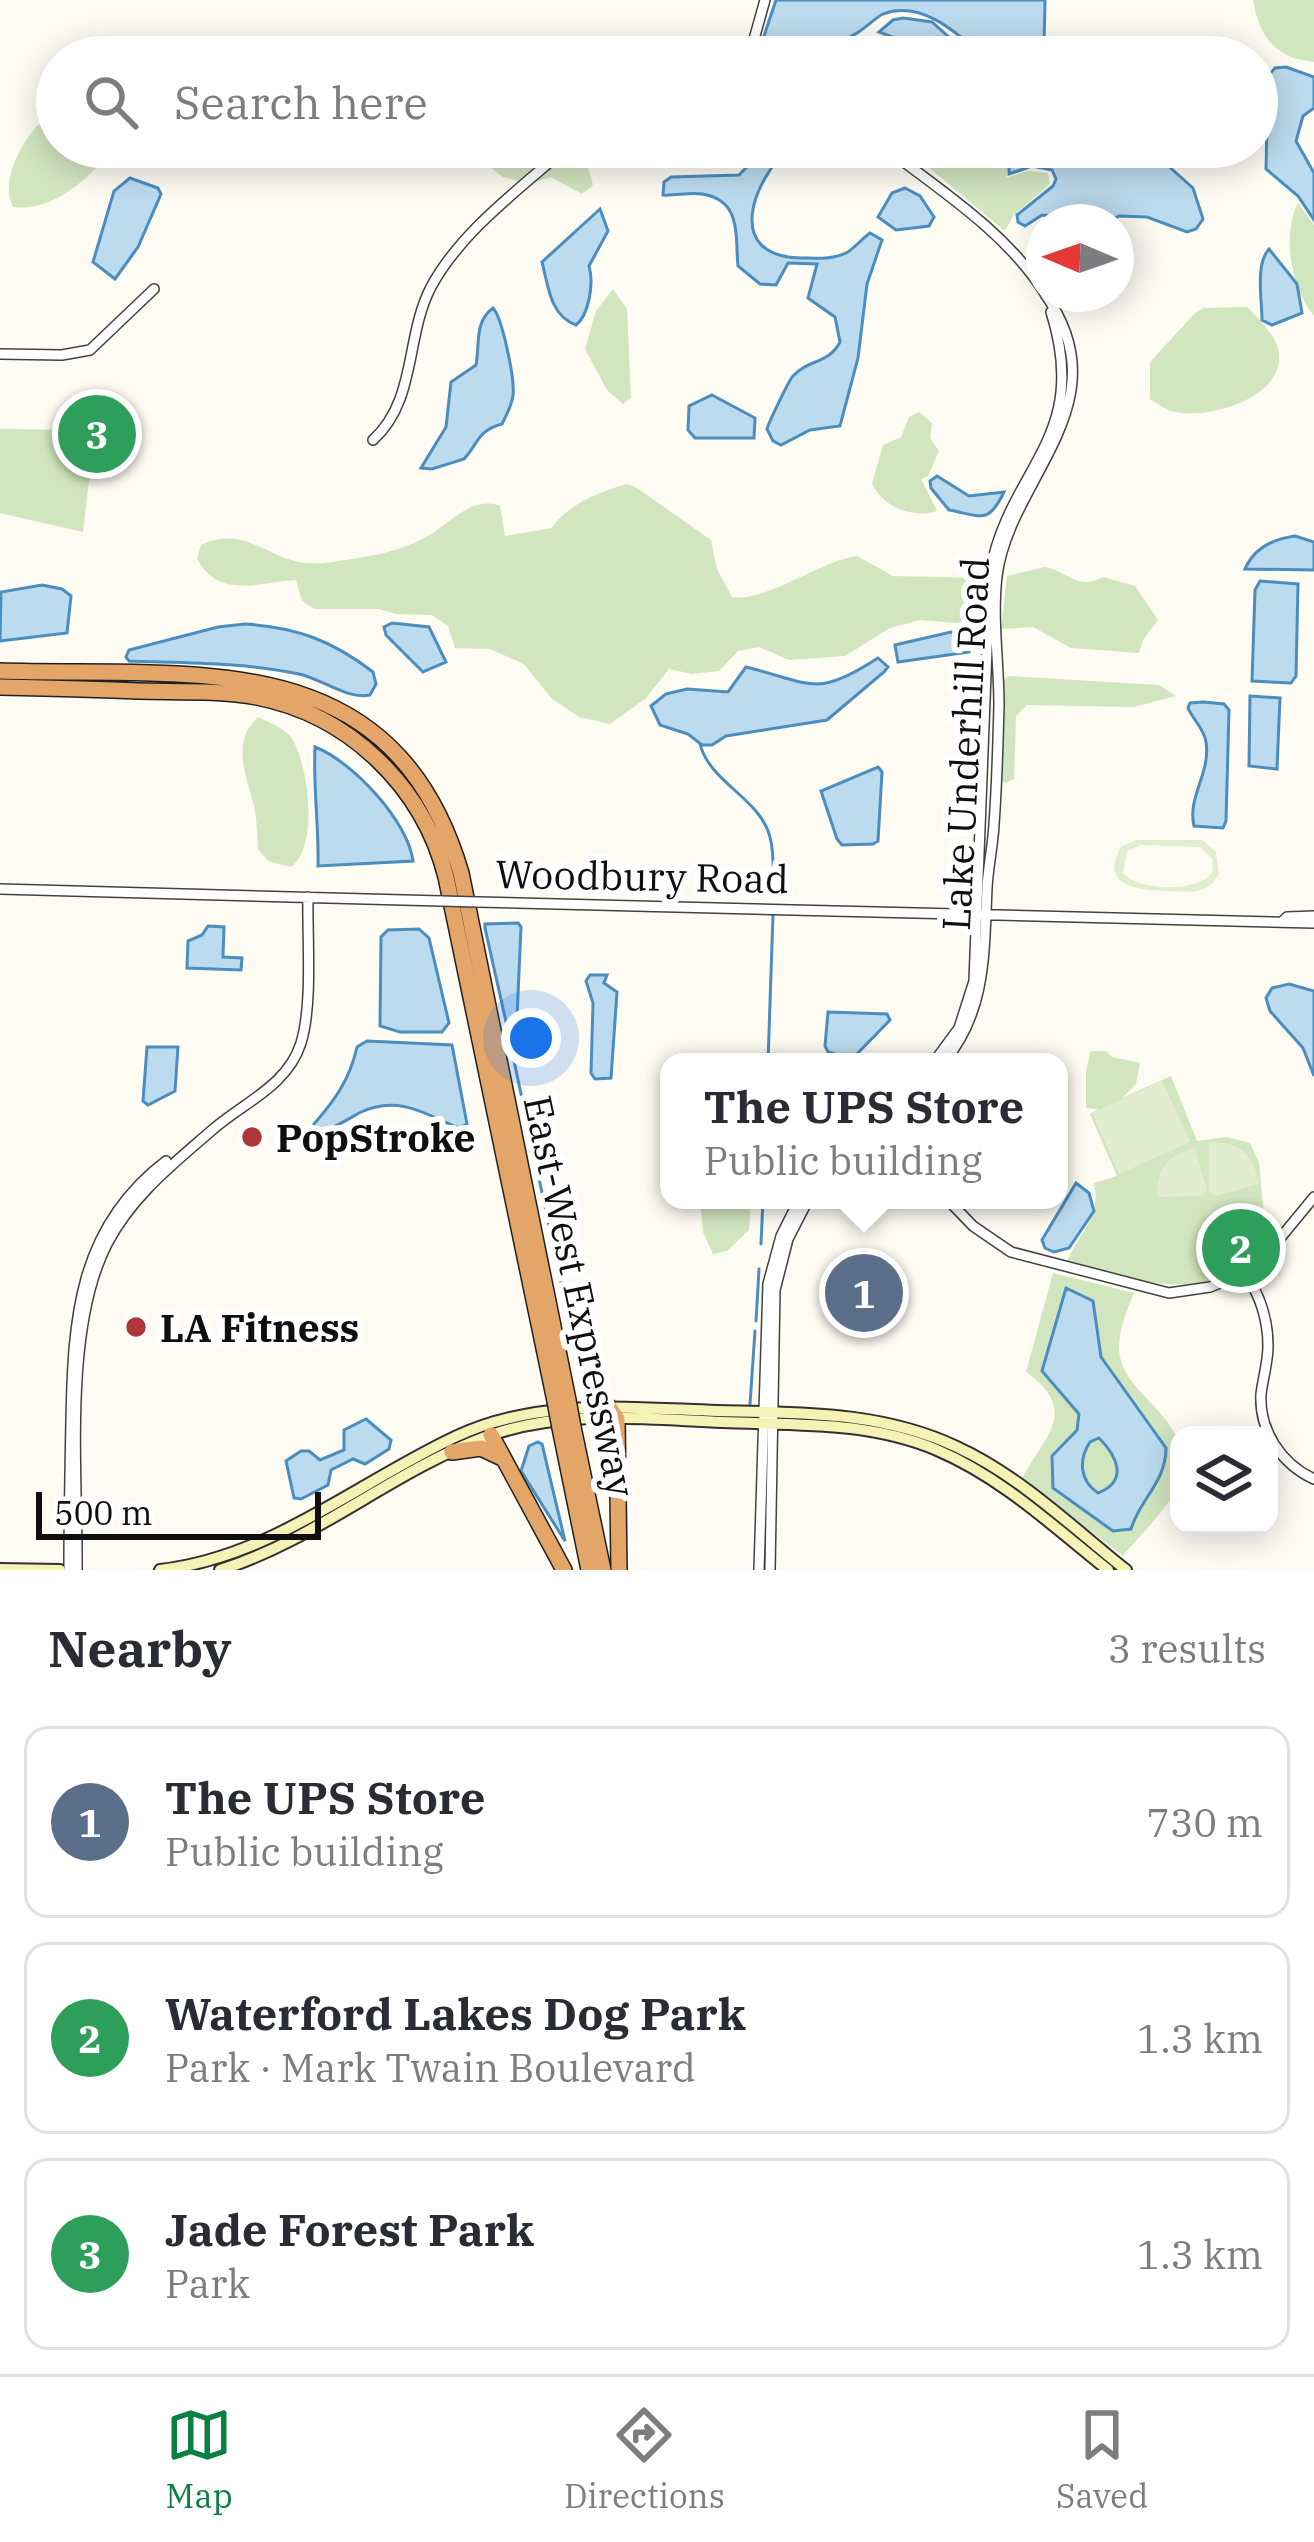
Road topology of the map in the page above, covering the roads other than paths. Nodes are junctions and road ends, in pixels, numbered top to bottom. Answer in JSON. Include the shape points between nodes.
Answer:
{"nodes":[{"id":1,"x":765,"y":0,"type":"edge"},
{"id":2,"x":755,"y":36,"type":"edge"},
{"id":3,"x":544,"y":168,"type":"edge"},
{"id":4,"x":911,"y":168,"type":"edge"},
{"id":5,"x":1026,"y":265,"type":"edge"},
{"id":6,"x":154,"y":289,"type":"dead end"},
{"id":7,"x":1055,"y":312,"type":"edge"},
{"id":8,"x":0,"y":354,"type":"edge"},
{"id":9,"x":373,"y":440,"type":"dead end"},
{"id":10,"x":0,"y":671,"type":"edge"},
{"id":11,"x":0,"y":687,"type":"edge"},
{"id":12,"x":0,"y":890,"type":"edge"},
{"id":13,"x":308,"y":897,"type":"junction"},
{"id":14,"x":981,"y":913,"type":"junction"},
{"id":15,"x":1314,"y":920,"type":"edge"},
{"id":16,"x":941,"y":1053,"type":"edge"},
{"id":17,"x":951,"y":1053,"type":"edge"},
{"id":18,"x":209,"y":1132,"type":"junction"},
{"id":19,"x":1314,"y":1197,"type":"edge"},
{"id":20,"x":800,"y":1209,"type":"edge"},
{"id":21,"x":957,"y":1209,"type":"edge"},
{"id":22,"x":1245,"y":1273,"type":"junction"},
{"id":23,"x":561,"y":1401,"type":"junction"},
{"id":24,"x":613,"y":1413,"type":"junction"},
{"id":25,"x":768,"y":1418,"type":"junction"},
{"id":26,"x":567,"y":1427,"type":"junction"},
{"id":27,"x":908,"y":1428,"type":"junction"},
{"id":28,"x":488,"y":1430,"type":"junction"},
{"id":29,"x":891,"y":1435,"type":"junction"},
{"id":30,"x":452,"y":1452,"type":"junction"},
{"id":31,"x":70,"y":1454,"type":"junction"},
{"id":32,"x":508,"y":1466,"type":"junction"},
{"id":33,"x":1314,"y":1479,"type":"edge"},
{"id":34,"x":77,"y":1500,"type":"junction"},
{"id":35,"x":765,"y":1557,"type":"junction"},
{"id":36,"x":0,"y":1569,"type":"edge"},
{"id":37,"x":69,"y":1570,"type":"edge"},
{"id":38,"x":160,"y":1570,"type":"edge"},
{"id":39,"x":220,"y":1570,"type":"edge"},
{"id":40,"x":564,"y":1570,"type":"edge"},
{"id":41,"x":590,"y":1570,"type":"edge"},
{"id":42,"x":603,"y":1570,"type":"edge"},
{"id":43,"x":619,"y":1570,"type":"edge"},
{"id":44,"x":759,"y":1570,"type":"edge"},
{"id":45,"x":770,"y":1570,"type":"edge"},
{"id":46,"x":1108,"y":1570,"type":"edge"},
{"id":47,"x":1126,"y":1570,"type":"edge"}],
"edges":[{"from":1,"to":2,"type":"street"},
{"from":3,"to":9,"type":"street","via":[[435,280],[414,331],[403,398]]},
{"from":4,"to":5,"type":"street","name":"Lake Underhill Road"},
{"from":6,"to":8,"type":"street","via":[[90,350]]},
{"from":7,"to":14,"type":"street","name":"Lake Underhill Road","via":[[1070,384],[1057,441],[999,563],[994,825]]},
{"from":10,"to":23,"type":"highway","name":"East-West Expressway","via":[[289,688],[367,726],[418,777],[460,874]]},
{"from":11,"to":23,"type":"highway","name":"East-West Expressway","via":[[269,700],[344,733],[409,795],[446,877]]},
{"from":12,"to":13,"type":"street","name":"Woodbury Road"},
{"from":13,"to":14,"type":"street","name":"Woodbury Road","bridge":true},
{"from":13,"to":18,"type":"street","via":[[299,1049],[277,1081]]},
{"from":14,"to":15,"type":"street","name":"Woodbury Road"},
{"from":14,"to":16,"type":"street","name":"Lake Underhill Road","via":[[973,988]]},
{"from":14,"to":17,"type":"street","name":"Lake Underhill Road","via":[[980,992]]},
{"from":18,"to":31,"type":"street","via":[[145,1178],[94,1254],[74,1323]]},
{"from":18,"to":34,"type":"street","via":[[133,1204],[93,1276],[79,1342]]},
{"from":19,"to":22,"type":"street"},
{"from":20,"to":25,"type":"street","via":[[777,1276]]},
{"from":21,"to":22,"type":"street","via":[[1011,1252],[1169,1293]]},
{"from":22,"to":33,"type":"street","via":[[1268,1333],[1266,1428],[1287,1462]]},
{"from":23,"to":26,"type":"highway","name":"East-West Expressway","bridge":true},
{"from":24,"to":25,"type":"main road"},
{"from":24,"to":25,"type":"main road"},
{"from":24,"to":28,"type":"main road"},
{"from":24,"to":43,"type":"highway"},
{"from":25,"to":27,"type":"main road","via":[[859,1417]]},
{"from":25,"to":29,"type":"main road"},
{"from":25,"to":35,"type":"street"},
{"from":26,"to":41,"type":"highway","name":"East-West Expressway"},
{"from":26,"to":42,"type":"highway","name":"East-West Expressway"},
{"from":27,"to":29,"type":"main road"},
{"from":27,"to":47,"type":"main road","via":[[1008,1476]]},
{"from":28,"to":30,"type":"main road"},
{"from":28,"to":32,"type":"highway"},
{"from":28,"to":38,"type":"main road","via":[[442,1443],[263,1542]]},
{"from":29,"to":46,"type":"main road","via":[[988,1478]]},
{"from":30,"to":32,"type":"highway","via":[[482,1448]]},
{"from":30,"to":39,"type":"main road"},
{"from":31,"to":34,"type":"street"},
{"from":31,"to":37,"type":"street"},
{"from":32,"to":40,"type":"highway"},
{"from":34,"to":37,"type":"street"},
{"from":35,"to":44,"type":"street"},
{"from":35,"to":45,"type":"street"},
{"from":36,"to":37,"type":"main road"}]}
